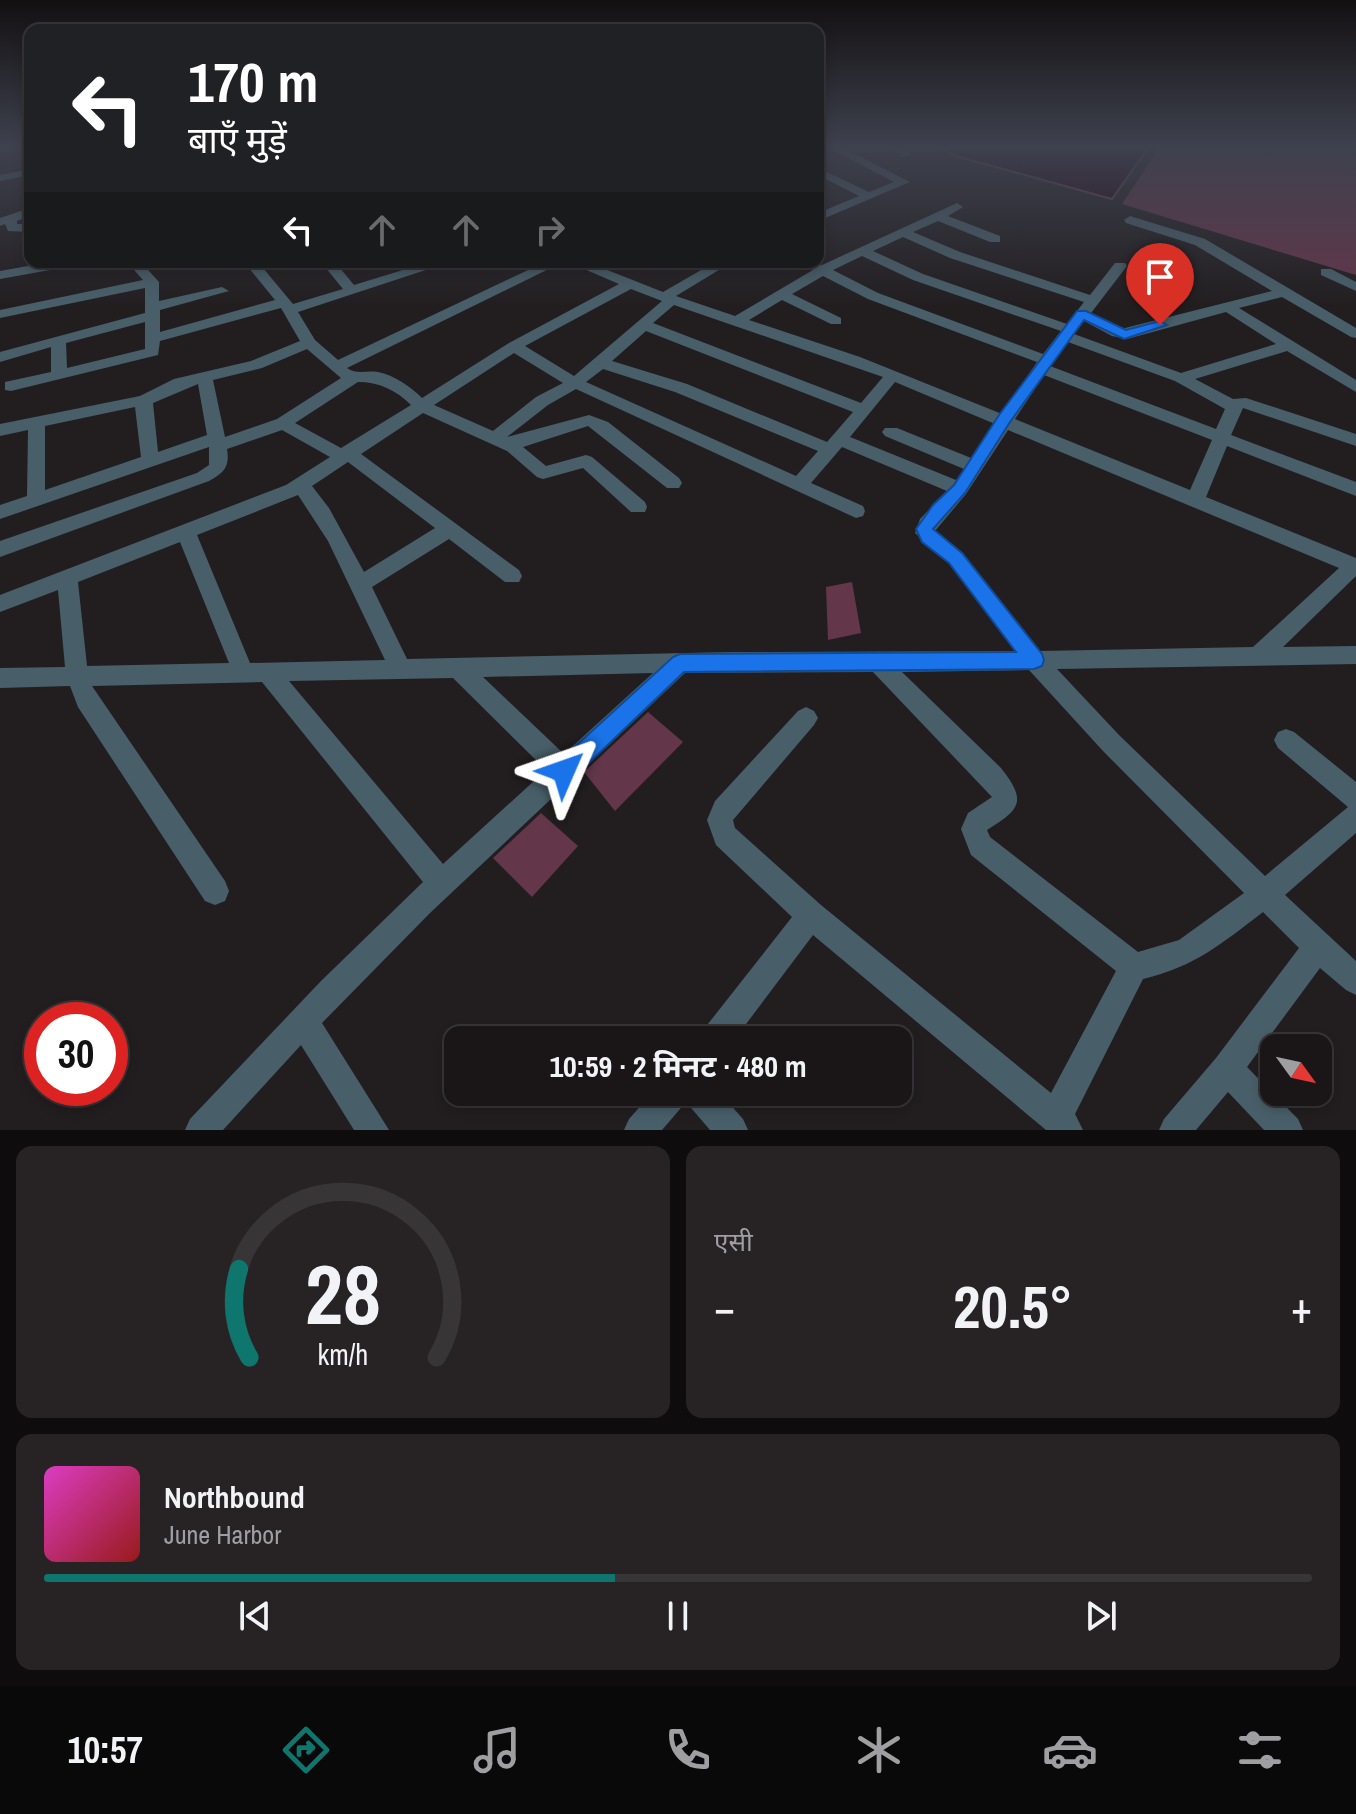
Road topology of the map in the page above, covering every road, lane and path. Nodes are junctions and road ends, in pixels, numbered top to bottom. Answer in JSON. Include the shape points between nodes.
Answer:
{"nodes":[{"id":1,"x":854,"y":201,"type":"edge"},
{"id":2,"x":957,"y":207,"type":"dead end"},
{"id":3,"x":824,"y":211,"type":"edge"},
{"id":4,"x":937,"y":216,"type":"junction"},
{"id":5,"x":5,"y":220,"type":"edge"},
{"id":6,"x":1130,"y":220,"type":"dead end"},
{"id":7,"x":24,"y":228,"type":"edge"},
{"id":8,"x":901,"y":231,"type":"junction"},
{"id":9,"x":995,"y":239,"type":"dead end"},
{"id":10,"x":861,"y":250,"type":"junction"},
{"id":11,"x":1120,"y":266,"type":"dead end"},
{"id":12,"x":39,"y":268,"type":"edge"},
{"id":13,"x":139,"y":268,"type":"edge"},
{"id":14,"x":256,"y":268,"type":"edge"},
{"id":15,"x":333,"y":268,"type":"edge"},
{"id":16,"x":422,"y":268,"type":"edge"},
{"id":17,"x":543,"y":268,"type":"edge"},
{"id":18,"x":590,"y":268,"type":"edge"},
{"id":19,"x":716,"y":268,"type":"edge"},
{"id":20,"x":818,"y":268,"type":"edge"},
{"id":21,"x":822,"y":270,"type":"junction"},
{"id":22,"x":1326,"y":272,"type":"dead end"},
{"id":23,"x":0,"y":275,"type":"edge"},
{"id":24,"x":152,"y":282,"type":"junction"},
{"id":25,"x":629,"y":284,"type":"junction"},
{"id":26,"x":1356,"y":287,"type":"edge"},
{"id":27,"x":350,"y":289,"type":"junction"},
{"id":28,"x":222,"y":291,"type":"dead end"},
{"id":29,"x":1283,"y":292,"type":"junction"},
{"id":30,"x":780,"y":294,"type":"junction"},
{"id":31,"x":668,"y":298,"type":"junction"},
{"id":32,"x":1092,"y":300,"type":"junction"},
{"id":33,"x":288,"y":306,"type":"junction"},
{"id":34,"x":1227,"y":307,"type":"junction"},
{"id":35,"x":152,"y":311,"type":"junction"},
{"id":36,"x":0,"y":314,"type":"edge"},
{"id":37,"x":1082,"y":314,"type":"junction"},
{"id":38,"x":737,"y":321,"type":"junction"},
{"id":39,"x":836,"y":321,"type":"dead end"},
{"id":40,"x":644,"y":325,"type":"junction"},
{"id":41,"x":1068,"y":333,"type":"junction"},
{"id":42,"x":1356,"y":334,"type":"edge"},
{"id":43,"x":154,"y":338,"type":"junction"},
{"id":44,"x":58,"y":340,"type":"junction"},
{"id":45,"x":309,"y":343,"type":"junction"},
{"id":46,"x":1289,"y":345,"type":"junction"},
{"id":47,"x":514,"y":346,"type":"junction"},
{"id":48,"x":0,"y":357,"type":"edge"},
{"id":49,"x":601,"y":363,"type":"junction"},
{"id":50,"x":1043,"y":364,"type":"junction"},
{"id":51,"x":336,"y":367,"type":"junction"},
{"id":52,"x":59,"y":375,"type":"junction"},
{"id":53,"x":893,"y":375,"type":"junction"},
{"id":54,"x":205,"y":378,"type":"junction"},
{"id":55,"x":353,"y":378,"type":"junction"},
{"id":56,"x":1181,"y":378,"type":"junction"},
{"id":57,"x":575,"y":383,"type":"junction"},
{"id":58,"x":11,"y":386,"type":"dead end"},
{"id":59,"x":1356,"y":387,"type":"edge"},
{"id":60,"x":145,"y":400,"type":"junction"},
{"id":61,"x":420,"y":405,"type":"junction"},
{"id":62,"x":1234,"y":407,"type":"junction"},
{"id":63,"x":864,"y":410,"type":"junction"},
{"id":64,"x":1005,"y":419,"type":"junction"},
{"id":65,"x":37,"y":422,"type":"junction"},
{"id":66,"x":283,"y":423,"type":"junction"},
{"id":67,"x":0,"y":430,"type":"edge"},
{"id":68,"x":891,"y":432,"type":"dead end"},
{"id":69,"x":1220,"y":437,"type":"junction"},
{"id":70,"x":1356,"y":440,"type":"edge"},
{"id":71,"x":217,"y":442,"type":"junction"},
{"id":72,"x":502,"y":442,"type":"junction"},
{"id":73,"x":834,"y":444,"type":"junction"},
{"id":74,"x":345,"y":454,"type":"junction"},
{"id":75,"x":150,"y":459,"type":"junction"},
{"id":76,"x":975,"y":467,"type":"junction"},
{"id":77,"x":673,"y":483,"type":"dead end"},
{"id":78,"x":299,"y":485,"type":"junction"},
{"id":79,"x":799,"y":485,"type":"junction"},
{"id":80,"x":960,"y":489,"type":"junction"},
{"id":81,"x":1356,"y":489,"type":"edge"},
{"id":82,"x":1196,"y":499,"type":"junction"},
{"id":83,"x":36,"y":500,"type":"junction"},
{"id":84,"x":638,"y":507,"type":"dead end"},
{"id":85,"x":856,"y":511,"type":"dead end"},
{"id":86,"x":0,"y":512,"type":"edge"},
{"id":87,"x":185,"y":530,"type":"junction"},
{"id":88,"x":448,"y":530,"type":"junction"},
{"id":89,"x":0,"y":549,"type":"edge"},
{"id":90,"x":1355,"y":566,"type":"edge"},
{"id":91,"x":512,"y":576,"type":"dead end"},
{"id":92,"x":67,"y":577,"type":"junction"},
{"id":93,"x":359,"y":585,"type":"junction"},
{"id":94,"x":0,"y":604,"type":"edge"},
{"id":95,"x":1356,"y":655,"type":"edge"},
{"id":96,"x":1259,"y":656,"type":"junction"},
{"id":97,"x":1034,"y":660,"type":"junction"},
{"id":98,"x":680,"y":663,"type":"junction"},
{"id":99,"x":878,"y":663,"type":"junction"},
{"id":100,"x":460,"y":670,"type":"junction"},
{"id":101,"x":401,"y":671,"type":"junction"},
{"id":102,"x":256,"y":674,"type":"junction"},
{"id":103,"x":77,"y":675,"type":"junction"},
{"id":104,"x":11,"y":678,"type":"edge"},
{"id":105,"x":0,"y":687,"type":"edge"},
{"id":106,"x":806,"y":718,"type":"dead end"},
{"id":107,"x":1286,"y":740,"type":"dead end"},
{"id":108,"x":564,"y":771,"type":"junction"},
{"id":109,"x":1356,"y":798,"type":"edge"},
{"id":110,"x":1356,"y":816,"type":"edge"},
{"id":111,"x":441,"y":883,"type":"junction"},
{"id":112,"x":215,"y":891,"type":"dead end"},
{"id":113,"x":1265,"y":894,"type":"junction"},
{"id":114,"x":811,"y":915,"type":"junction"},
{"id":115,"x":1318,"y":947,"type":"junction"},
{"id":116,"x":1134,"y":967,"type":"junction"},
{"id":117,"x":1356,"y":980,"type":"edge"},
{"id":118,"x":304,"y":1022,"type":"junction"},
{"id":119,"x":726,"y":1026,"type":"edge"},
{"id":120,"x":1227,"y":1069,"type":"junction"},
{"id":121,"x":661,"y":1106,"type":"edge"},
{"id":122,"x":710,"y":1106,"type":"edge"},
{"id":123,"x":1062,"y":1123,"type":"edge"},
{"id":124,"x":201,"y":1130,"type":"edge"},
{"id":125,"x":373,"y":1130,"type":"edge"},
{"id":126,"x":640,"y":1130,"type":"edge"},
{"id":127,"x":732,"y":1130,"type":"edge"},
{"id":128,"x":1175,"y":1130,"type":"edge"},
{"id":129,"x":1287,"y":1130,"type":"edge"}],
"edges":[{"from":1,"to":3,"type":"street"},
{"from":2,"to":4,"type":"street"},
{"from":4,"to":8,"type":"street"},
{"from":4,"to":9,"type":"street"},
{"from":5,"to":7,"type":"street","via":[[12,228]]},
{"from":6,"to":29,"type":"street","via":[[1200,242]]},
{"from":8,"to":10,"type":"street"},
{"from":8,"to":32,"type":"street","via":[[955,255]]},
{"from":10,"to":21,"type":"street"},
{"from":10,"to":41,"type":"street"},
{"from":11,"to":32,"type":"street"},
{"from":12,"to":23,"type":"street"},
{"from":13,"to":24,"type":"street"},
{"from":14,"to":33,"type":"street"},
{"from":15,"to":27,"type":"street"},
{"from":16,"to":27,"type":"street"},
{"from":17,"to":51,"type":"street"},
{"from":18,"to":25,"type":"street"},
{"from":19,"to":31,"type":"street"},
{"from":20,"to":21,"type":"street"},
{"from":21,"to":30,"type":"street"},
{"from":21,"to":50,"type":"street"},
{"from":22,"to":26,"type":"street"},
{"from":24,"to":35,"type":"street"},
{"from":24,"to":36,"type":"street"},
{"from":25,"to":31,"type":"street"},
{"from":25,"to":47,"type":"street"},
{"from":27,"to":33,"type":"street"},
{"from":28,"to":35,"type":"street"},
{"from":29,"to":34,"type":"street"},
{"from":29,"to":42,"type":"street"},
{"from":30,"to":38,"type":"street"},
{"from":30,"to":39,"type":"street"},
{"from":31,"to":38,"type":"street"},
{"from":31,"to":40,"type":"street"},
{"from":32,"to":37,"type":"street"},
{"from":33,"to":43,"type":"street"},
{"from":33,"to":45,"type":"street"},
{"from":34,"to":37,"type":"street","via":[[1124,335]]},
{"from":34,"to":46,"type":"street"},
{"from":35,"to":43,"type":"street"},
{"from":35,"to":44,"type":"street"},
{"from":37,"to":41,"type":"street"},
{"from":38,"to":53,"type":"street"},
{"from":40,"to":49,"type":"street"},
{"from":40,"to":63,"type":"street"},
{"from":41,"to":50,"type":"street"},
{"from":41,"to":56,"type":"street"},
{"from":43,"to":52,"type":"street","via":[[150,354]]},
{"from":44,"to":48,"type":"street"},
{"from":44,"to":52,"type":"street"},
{"from":45,"to":51,"type":"street"},
{"from":45,"to":54,"type":"street"},
{"from":46,"to":56,"type":"street"},
{"from":46,"to":59,"type":"street"},
{"from":47,"to":57,"type":"street"},
{"from":47,"to":61,"type":"street"},
{"from":49,"to":57,"type":"street"},
{"from":49,"to":73,"type":"street"},
{"from":50,"to":64,"type":"street"},
{"from":50,"to":69,"type":"street"},
{"from":51,"to":55,"type":"street"},
{"from":52,"to":58,"type":"street"},
{"from":53,"to":63,"type":"street"},
{"from":53,"to":64,"type":"street"},
{"from":54,"to":60,"type":"street"},
{"from":54,"to":71,"type":"street"},
{"from":55,"to":61,"type":"street","via":[[377,377]]},
{"from":55,"to":66,"type":"street"},
{"from":56,"to":62,"type":"street"},
{"from":57,"to":72,"type":"street","via":[[542,401]]},
{"from":57,"to":79,"type":"street"},
{"from":60,"to":65,"type":"street"},
{"from":60,"to":75,"type":"street"},
{"from":61,"to":72,"type":"street"},
{"from":61,"to":74,"type":"street"},
{"from":62,"to":69,"type":"street"},
{"from":62,"to":70,"type":"street","via":[[1246,402]]},
{"from":63,"to":73,"type":"street"},
{"from":64,"to":76,"type":"street"},
{"from":64,"to":82,"type":"street"},
{"from":65,"to":67,"type":"street"},
{"from":65,"to":83,"type":"street"},
{"from":66,"to":71,"type":"street"},
{"from":66,"to":74,"type":"street"},
{"from":68,"to":76,"type":"street"},
{"from":69,"to":81,"type":"street"},
{"from":69,"to":82,"type":"street"},
{"from":71,"to":75,"type":"street"},
{"from":71,"to":89,"type":"street","via":[[219,464],[203,477]]},
{"from":72,"to":77,"type":"street","via":[[589,420]]},
{"from":72,"to":84,"type":"street","via":[[543,473],[586,461]]},
{"from":73,"to":79,"type":"street"},
{"from":73,"to":80,"type":"street"},
{"from":74,"to":78,"type":"street"},
{"from":74,"to":88,"type":"street"},
{"from":75,"to":83,"type":"street"},
{"from":76,"to":80,"type":"street"},
{"from":78,"to":87,"type":"street"},
{"from":78,"to":93,"type":"street","via":[[309,491]]},
{"from":79,"to":85,"type":"street"},
{"from":80,"to":97,"type":"street","via":[[925,533],[956,558]]},
{"from":82,"to":90,"type":"street"},
{"from":83,"to":86,"type":"street"},
{"from":87,"to":92,"type":"street"},
{"from":87,"to":102,"type":"street"},
{"from":88,"to":91,"type":"street"},
{"from":88,"to":93,"type":"street"},
{"from":90,"to":96,"type":"street"},
{"from":92,"to":94,"type":"street"},
{"from":92,"to":103,"type":"street"},
{"from":93,"to":101,"type":"street"},
{"from":95,"to":96,"type":"street"},
{"from":96,"to":97,"type":"street"},
{"from":97,"to":99,"type":"street"},
{"from":97,"to":113,"type":"street"},
{"from":98,"to":99,"type":"street"},
{"from":98,"to":100,"type":"street"},
{"from":98,"to":108,"type":"street"},
{"from":99,"to":116,"type":"street","via":[[1005,793],[1005,805],[977,822],[980,846]]},
{"from":100,"to":101,"type":"street"},
{"from":100,"to":108,"type":"street"},
{"from":101,"to":102,"type":"street"},
{"from":102,"to":103,"type":"street"},
{"from":102,"to":111,"type":"street"},
{"from":103,"to":104,"type":"street"},
{"from":103,"to":112,"type":"street","via":[[99,722]]},
{"from":104,"to":105,"type":"street"},
{"from":106,"to":114,"type":"street","via":[[724,810],[720,828]]},
{"from":107,"to":109,"type":"street"},
{"from":108,"to":111,"type":"street"},
{"from":110,"to":113,"type":"street"},
{"from":111,"to":118,"type":"street"},
{"from":113,"to":115,"type":"street"},
{"from":113,"to":116,"type":"street","via":[[1189,950]]},
{"from":114,"to":119,"type":"street"},
{"from":114,"to":123,"type":"street"},
{"from":115,"to":117,"type":"street"},
{"from":115,"to":120,"type":"street"},
{"from":116,"to":123,"type":"street"},
{"from":118,"to":124,"type":"street"},
{"from":118,"to":125,"type":"street"},
{"from":120,"to":128,"type":"street"},
{"from":120,"to":129,"type":"street"},
{"from":121,"to":126,"type":"street"},
{"from":122,"to":127,"type":"street"}]}
